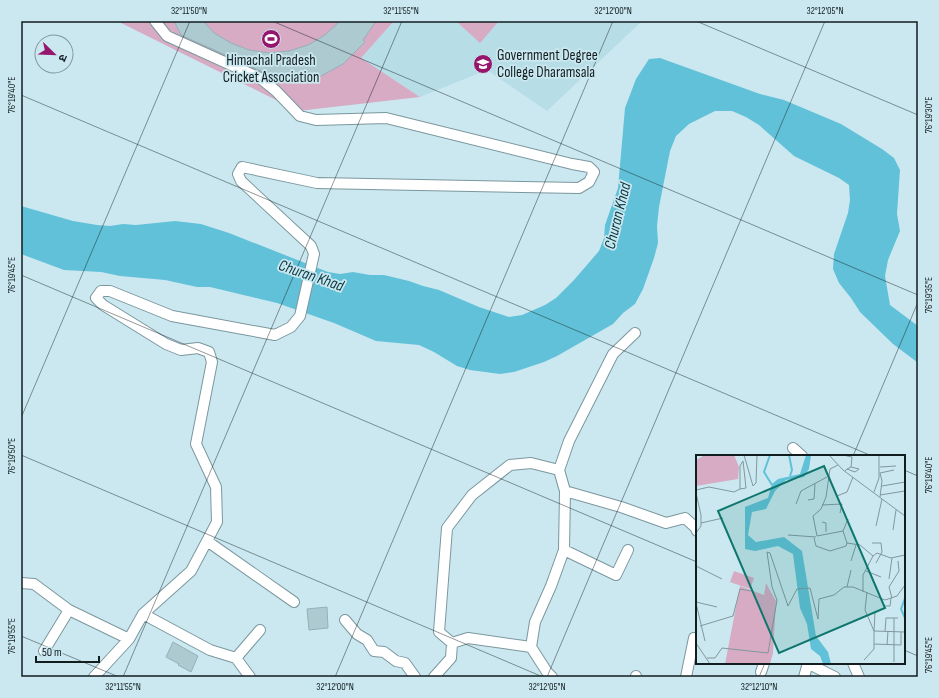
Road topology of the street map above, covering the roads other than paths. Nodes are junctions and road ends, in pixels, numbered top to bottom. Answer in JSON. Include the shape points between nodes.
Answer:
{"nodes":[{"id":1,"x":155,"y":21,"type":"edge"},
{"id":2,"x":635,"y":333,"type":"dead end"},
{"id":3,"x":793,"y":448,"type":"dead end"},
{"id":4,"x":801,"y":455,"type":"edge"},
{"id":5,"x":559,"y":470,"type":"junction"},
{"id":6,"x":565,"y":491,"type":"junction"},
{"id":7,"x":696,"y":528,"type":"edge"},
{"id":8,"x":207,"y":541,"type":"junction"},
{"id":9,"x":564,"y":550,"type":"junction"},
{"id":10,"x":628,"y":550,"type":"dead end"},
{"id":11,"x":21,"y":583,"type":"edge"},
{"id":12,"x":294,"y":602,"type":"dead end"},
{"id":13,"x":68,"y":610,"type":"junction"},
{"id":14,"x":143,"y":614,"type":"junction"},
{"id":15,"x":345,"y":620,"type":"dead end"},
{"id":16,"x":260,"y":630,"type":"dead end"},
{"id":17,"x":696,"y":638,"type":"edge"},
{"id":18,"x":129,"y":639,"type":"junction"},
{"id":19,"x":452,"y":643,"type":"junction"},
{"id":20,"x":531,"y":647,"type":"junction"},
{"id":21,"x":44,"y":651,"type":"dead end"},
{"id":22,"x":236,"y":658,"type":"junction"},
{"id":23,"x":807,"y":664,"type":"edge"},
{"id":24,"x":809,"y":664,"type":"edge"},
{"id":25,"x":853,"y":664,"type":"edge"},
{"id":26,"x":94,"y":677,"type":"edge"},
{"id":27,"x":250,"y":677,"type":"edge"},
{"id":28,"x":415,"y":677,"type":"edge"},
{"id":29,"x":434,"y":677,"type":"edge"},
{"id":30,"x":552,"y":677,"type":"edge"},
{"id":31,"x":686,"y":677,"type":"edge"},
{"id":32,"x":804,"y":677,"type":"edge"},
{"id":33,"x":835,"y":677,"type":"edge"},
{"id":34,"x":859,"y":677,"type":"edge"}],
"edges":[{"from":1,"to":8,"type":"street","via":[[167,36],[260,78],[300,116],[316,120],[386,118],[589,167],[594,172],[589,182],[579,188],[571,188],[317,183],[242,167],[238,174],[241,182],[311,246],[314,254],[300,316],[291,328],[275,335],[172,316],[110,291],[101,291],[96,298],[103,305],[166,344],[181,350],[198,348],[209,352],[212,362],[196,444],[216,486],[216,522]]},
{"from":2,"to":5,"type":"street","via":[[613,354],[569,441]]},
{"from":3,"to":4,"type":"street"},
{"from":5,"to":6,"type":"street"},
{"from":5,"to":19,"type":"street","via":[[531,463],[510,465],[472,494],[447,528],[439,632]]},
{"from":6,"to":7,"type":"street","via":[[666,523],[685,518]]},
{"from":6,"to":9,"type":"street"},
{"from":8,"to":12,"type":"street"},
{"from":8,"to":14,"type":"street","via":[[191,571]]},
{"from":9,"to":10,"type":"street","via":[[616,575]]},
{"from":9,"to":20,"type":"street","via":[[535,622]]},
{"from":11,"to":13,"type":"street","via":[[40,587]]},
{"from":13,"to":18,"type":"street"},
{"from":13,"to":21,"type":"street"},
{"from":14,"to":18,"type":"street"},
{"from":14,"to":22,"type":"street","via":[[210,650]]},
{"from":15,"to":28,"type":"street","via":[[356,634],[367,640],[374,651],[384,652],[396,661],[405,663]]},
{"from":16,"to":22,"type":"street"},
{"from":17,"to":31,"type":"street"},
{"from":18,"to":26,"type":"street"},
{"from":19,"to":20,"type":"street","via":[[468,638]]},
{"from":19,"to":29,"type":"street","via":[[451,658]]},
{"from":20,"to":30,"type":"street"},
{"from":22,"to":27,"type":"street"},
{"from":23,"to":32,"type":"street"},
{"from":24,"to":33,"type":"street"},
{"from":25,"to":34,"type":"street"}]}
